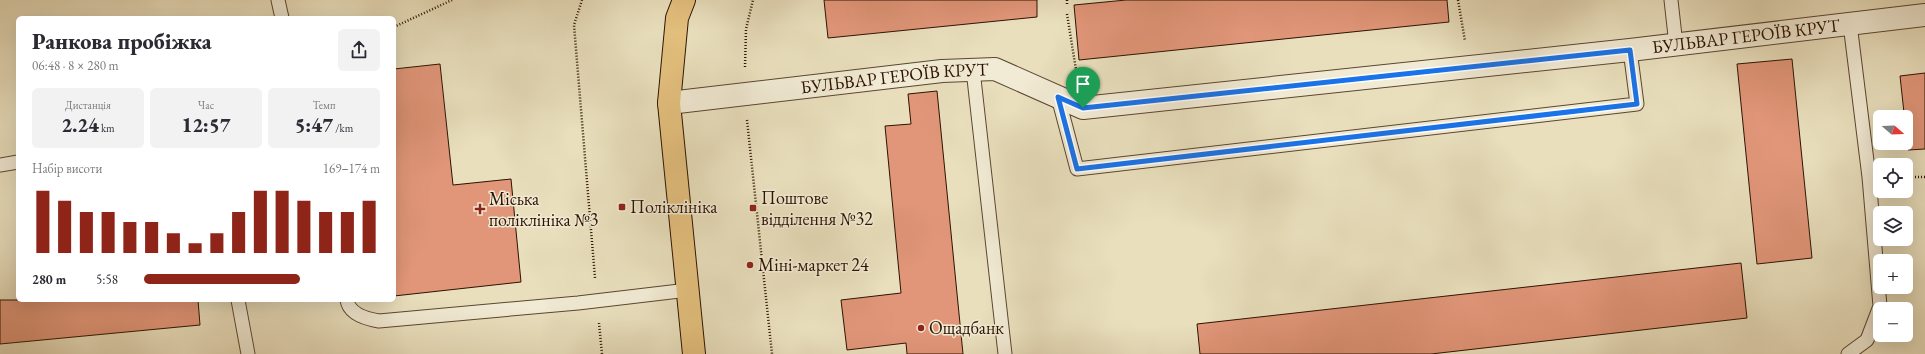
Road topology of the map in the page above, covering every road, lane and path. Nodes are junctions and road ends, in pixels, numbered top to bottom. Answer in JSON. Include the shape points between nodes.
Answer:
{"nodes":[{"id":1,"x":278,"y":0,"type":"edge"},
{"id":2,"x":452,"y":0,"type":"edge"},
{"id":3,"x":582,"y":0,"type":"edge"},
{"id":4,"x":684,"y":0,"type":"edge"},
{"id":5,"x":753,"y":0,"type":"edge"},
{"id":6,"x":1067,"y":0,"type":"edge"},
{"id":7,"x":1458,"y":0,"type":"edge"},
{"id":8,"x":1671,"y":0,"type":"edge"},
{"id":9,"x":1067,"y":6,"type":"dead end"},
{"id":10,"x":1067,"y":14,"type":"dead end"},
{"id":11,"x":1925,"y":15,"type":"edge"},
{"id":12,"x":282,"y":16,"type":"edge"},
{"id":13,"x":1850,"y":24,"type":"junction"},
{"id":14,"x":396,"y":26,"type":"edge"},
{"id":15,"x":1676,"y":45,"type":"junction"},
{"id":16,"x":1630,"y":50,"type":"junction"},
{"id":17,"x":1469,"y":68,"type":"junction"},
{"id":18,"x":973,"y":70,"type":"junction"},
{"id":19,"x":745,"y":93,"type":"junction"},
{"id":20,"x":1058,"y":97,"type":"junction"},
{"id":21,"x":669,"y":103,"type":"junction"},
{"id":22,"x":1083,"y":108,"type":"junction"},
{"id":23,"x":16,"y":162,"type":"edge"},
{"id":24,"x":0,"y":165,"type":"edge"},
{"id":25,"x":1913,"y":177,"type":"edge"},
{"id":26,"x":1925,"y":177,"type":"edge"},
{"id":27,"x":688,"y":290,"type":"junction"},
{"id":28,"x":597,"y":301,"type":"junction"},
{"id":29,"x":238,"y":302,"type":"edge"},
{"id":30,"x":347,"y":302,"type":"edge"},
{"id":31,"x":248,"y":354,"type":"edge"},
{"id":32,"x":602,"y":354,"type":"edge"},
{"id":33,"x":694,"y":354,"type":"edge"},
{"id":34,"x":772,"y":354,"type":"edge"},
{"id":35,"x":1005,"y":354,"type":"edge"},
{"id":36,"x":1848,"y":354,"type":"edge"}],
"edges":[{"from":1,"to":12,"type":"lane"},
{"from":2,"to":14,"type":"path"},
{"from":3,"to":28,"type":"path","via":[[574,25]]},
{"from":4,"to":21,"type":"main road","via":[[677,18]]},
{"from":5,"to":19,"type":"path","via":[[746,29]]},
{"from":6,"to":9,"type":"path"},
{"from":7,"to":17,"type":"path"},
{"from":8,"to":15,"type":"lane"},
{"from":10,"to":22,"type":"path"},
{"from":11,"to":13,"type":"street","name":"БУЛЬВАР ГЕРОЇВ КРУТ"},
{"from":13,"to":15,"type":"street","name":"БУЛЬВАР ГЕРОЇВ КРУТ"},
{"from":13,"to":36,"type":"lane","via":[[1869,177],[1880,306],[1867,340]]},
{"from":15,"to":16,"type":"street","name":"БУЛЬВАР ГЕРОЇВ КРУТ"},
{"from":16,"to":17,"type":"street","name":"БУЛЬВАР ГЕРОЇВ КРУТ"},
{"from":16,"to":20,"type":"lane","via":[[1637,104],[1077,169]]},
{"from":17,"to":22,"type":"street","name":"БУЛЬВАР ГЕРОЇВ КРУТ"},
{"from":18,"to":19,"type":"street","name":"БУЛЬВАР ГЕРОЇВ КРУТ","via":[[942,71]]},
{"from":18,"to":20,"type":"street","name":"БУЛЬВАР ГЕРОЇВ КРУТ","via":[[995,69]]},
{"from":18,"to":35,"type":"lane"},
{"from":19,"to":21,"type":"street","name":"БУЛЬВАР ГЕРОЇВ КРУТ"},
{"from":19,"to":34,"type":"path"},
{"from":20,"to":22,"type":"street","name":"БУЛЬВАР ГЕРОЇВ КРУТ"},
{"from":21,"to":27,"type":"main road"},
{"from":23,"to":24,"type":"lane"},
{"from":25,"to":26,"type":"path"},
{"from":27,"to":28,"type":"lane"},
{"from":27,"to":33,"type":"main road"},
{"from":28,"to":30,"type":"lane","via":[[379,321],[355,313]]},
{"from":28,"to":32,"type":"path"},
{"from":29,"to":31,"type":"lane"}]}
